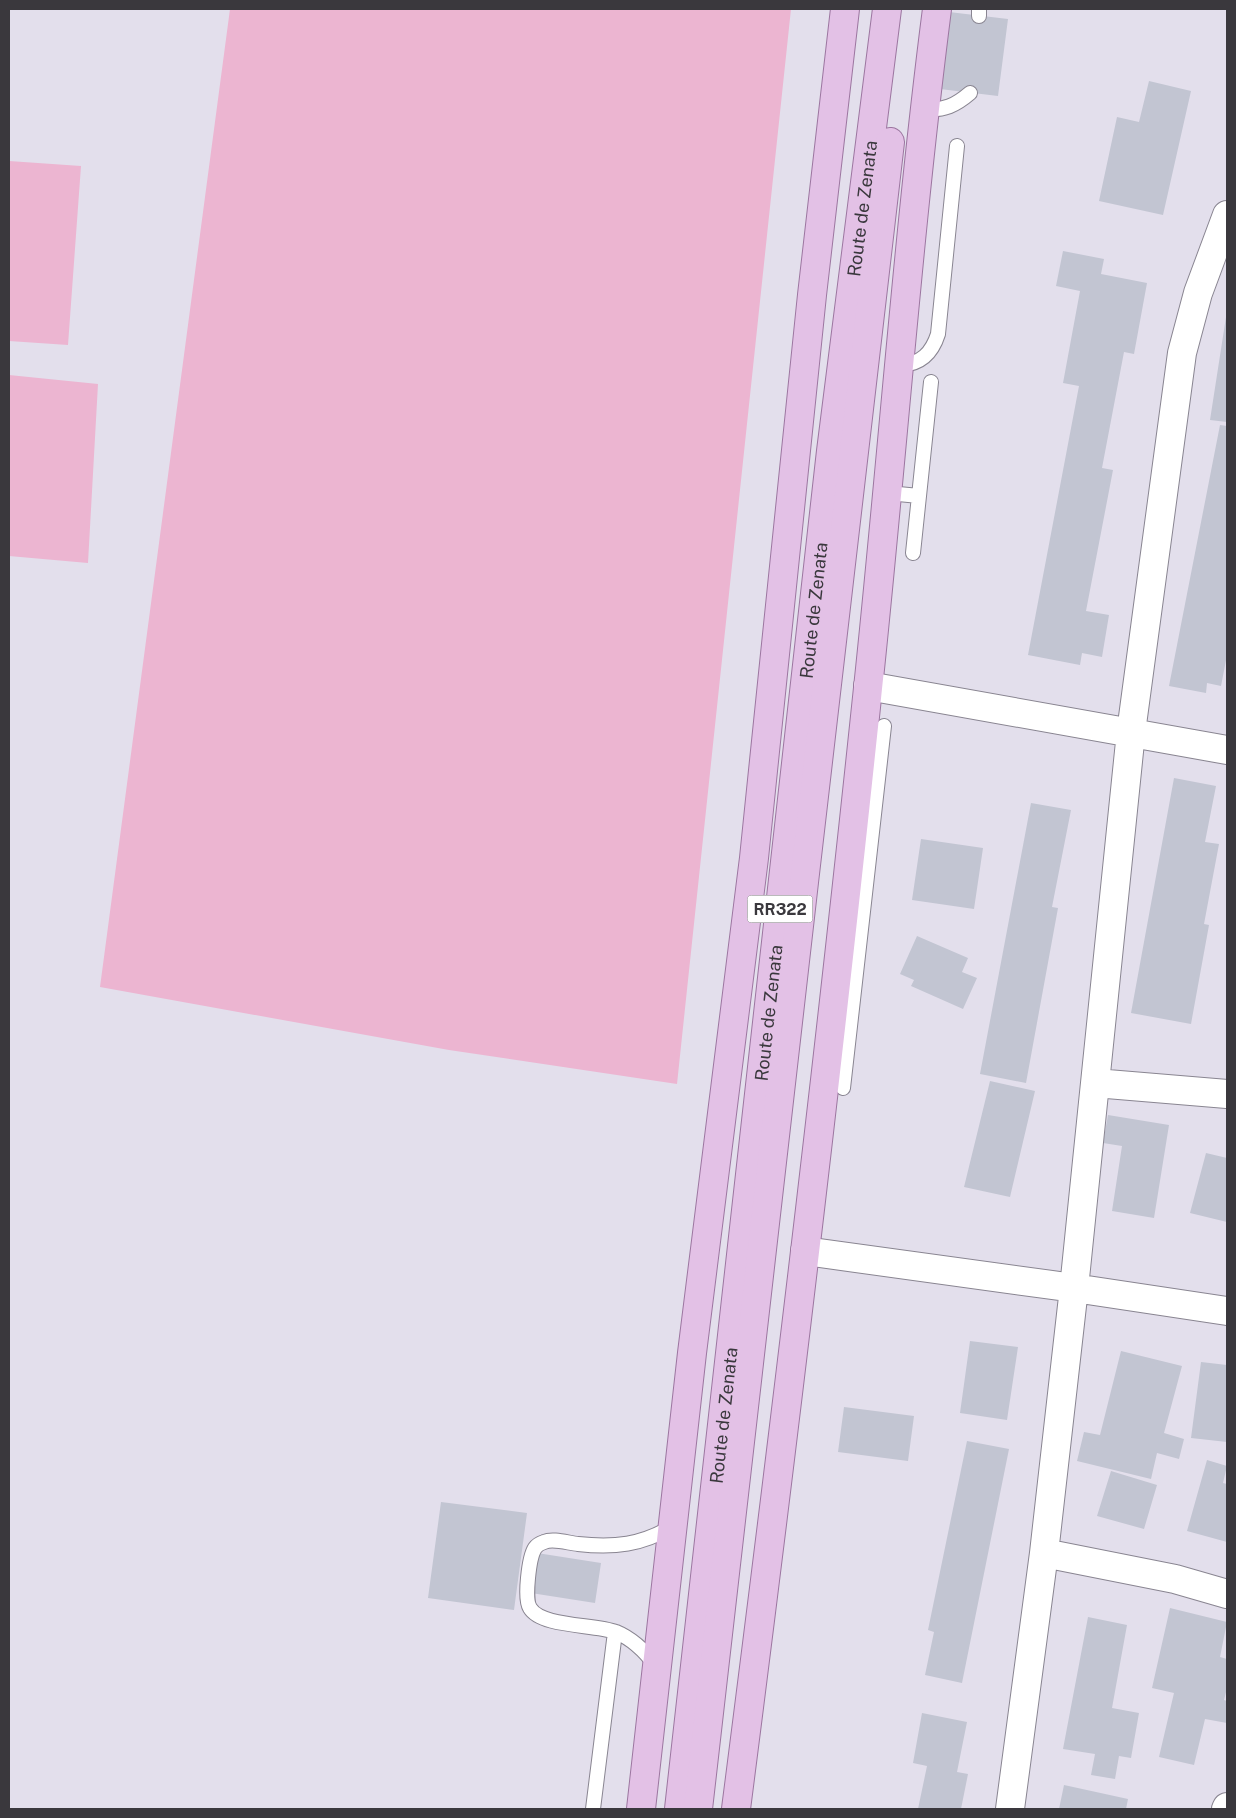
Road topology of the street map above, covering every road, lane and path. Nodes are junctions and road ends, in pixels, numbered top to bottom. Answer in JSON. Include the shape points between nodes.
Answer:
{"nodes":[{"id":1,"x":845,"y":9,"type":"edge"},
{"id":2,"x":887,"y":9,"type":"edge"},
{"id":3,"x":906,"y":9,"type":"edge"},
{"id":4,"x":937,"y":9,"type":"edge"},
{"id":5,"x":970,"y":93,"type":"dead end"},
{"id":6,"x":925,"y":110,"type":"junction"},
{"id":7,"x":957,"y":146,"type":"dead end"},
{"id":8,"x":1224,"y":230,"type":"edge"},
{"id":9,"x":901,"y":365,"type":"junction"},
{"id":10,"x":931,"y":382,"type":"dead end"},
{"id":11,"x":888,"y":493,"type":"junction"},
{"id":12,"x":919,"y":496,"type":"junction"},
{"id":13,"x":913,"y":552,"type":"dead end"},
{"id":14,"x":868,"y":686,"type":"junction"},
{"id":15,"x":884,"y":726,"type":"dead end"},
{"id":16,"x":1131,"y":732,"type":"junction"},
{"id":17,"x":1227,"y":750,"type":"edge"},
{"id":18,"x":870,"y":765,"type":"junction"},
{"id":19,"x":1096,"y":1084,"type":"junction"},
{"id":20,"x":843,"y":1088,"type":"dead end"},
{"id":21,"x":1227,"y":1094,"type":"edge"},
{"id":22,"x":805,"y":1251,"type":"junction"},
{"id":23,"x":1074,"y":1288,"type":"junction"},
{"id":24,"x":1227,"y":1311,"type":"edge"},
{"id":25,"x":673,"y":1526,"type":"junction"},
{"id":26,"x":1044,"y":1553,"type":"junction"},
{"id":27,"x":1227,"y":1594,"type":"edge"},
{"id":28,"x":615,"y":1632,"type":"junction"},
{"id":29,"x":657,"y":1666,"type":"junction"},
{"id":30,"x":593,"y":1809,"type":"edge"},
{"id":31,"x":641,"y":1809,"type":"edge"},
{"id":32,"x":679,"y":1809,"type":"edge"},
{"id":33,"x":698,"y":1809,"type":"edge"},
{"id":34,"x":736,"y":1809,"type":"edge"},
{"id":35,"x":1010,"y":1809,"type":"edge"}],
"edges":[{"from":1,"to":25,"type":"main road","name":"Route de Zenata","number":"RR322","via":[[754,858]]},
{"from":2,"to":32,"type":"main road","name":"Route de Zenata","number":"RR322","via":[[832,451]]},
{"from":3,"to":33,"type":"main road","name":"Route de Zenata","number":"RR322","via":[[851,454],[775,1150]]},
{"from":4,"to":6,"type":"main road"},
{"from":5,"to":6,"type":"lane","via":[[949,107]]},
{"from":6,"to":9,"type":"main road"},
{"from":7,"to":9,"type":"lane","via":[[938,334],[926,356]]},
{"from":8,"to":16,"type":"street","via":[[1198,293],[1182,353]]},
{"from":9,"to":11,"type":"main road"},
{"from":10,"to":12,"type":"lane"},
{"from":11,"to":12,"type":"lane"},
{"from":11,"to":14,"type":"main road"},
{"from":12,"to":13,"type":"lane"},
{"from":14,"to":16,"type":"street"},
{"from":14,"to":18,"type":"main road"},
{"from":15,"to":18,"type":"lane"},
{"from":16,"to":17,"type":"street"},
{"from":16,"to":19,"type":"street"},
{"from":18,"to":20,"type":"lane"},
{"from":18,"to":22,"type":"main road"},
{"from":19,"to":21,"type":"street"},
{"from":19,"to":23,"type":"street"},
{"from":22,"to":23,"type":"street"},
{"from":22,"to":34,"type":"main road"},
{"from":23,"to":24,"type":"street"},
{"from":23,"to":26,"type":"street"},
{"from":25,"to":28,"type":"lane","via":[[630,1545],[598,1546],[548,1541],[534,1548],[526,1596],[533,1613],[546,1619]]},
{"from":25,"to":29,"type":"main road","name":"Route de Zenata","number":"RR322"},
{"from":26,"to":27,"type":"street","via":[[1175,1579]]},
{"from":26,"to":35,"type":"street"},
{"from":28,"to":29,"type":"lane","via":[[638,1645]]},
{"from":28,"to":30,"type":"lane"},
{"from":29,"to":31,"type":"main road","name":"Route de Zenata","number":"RR322"}]}
